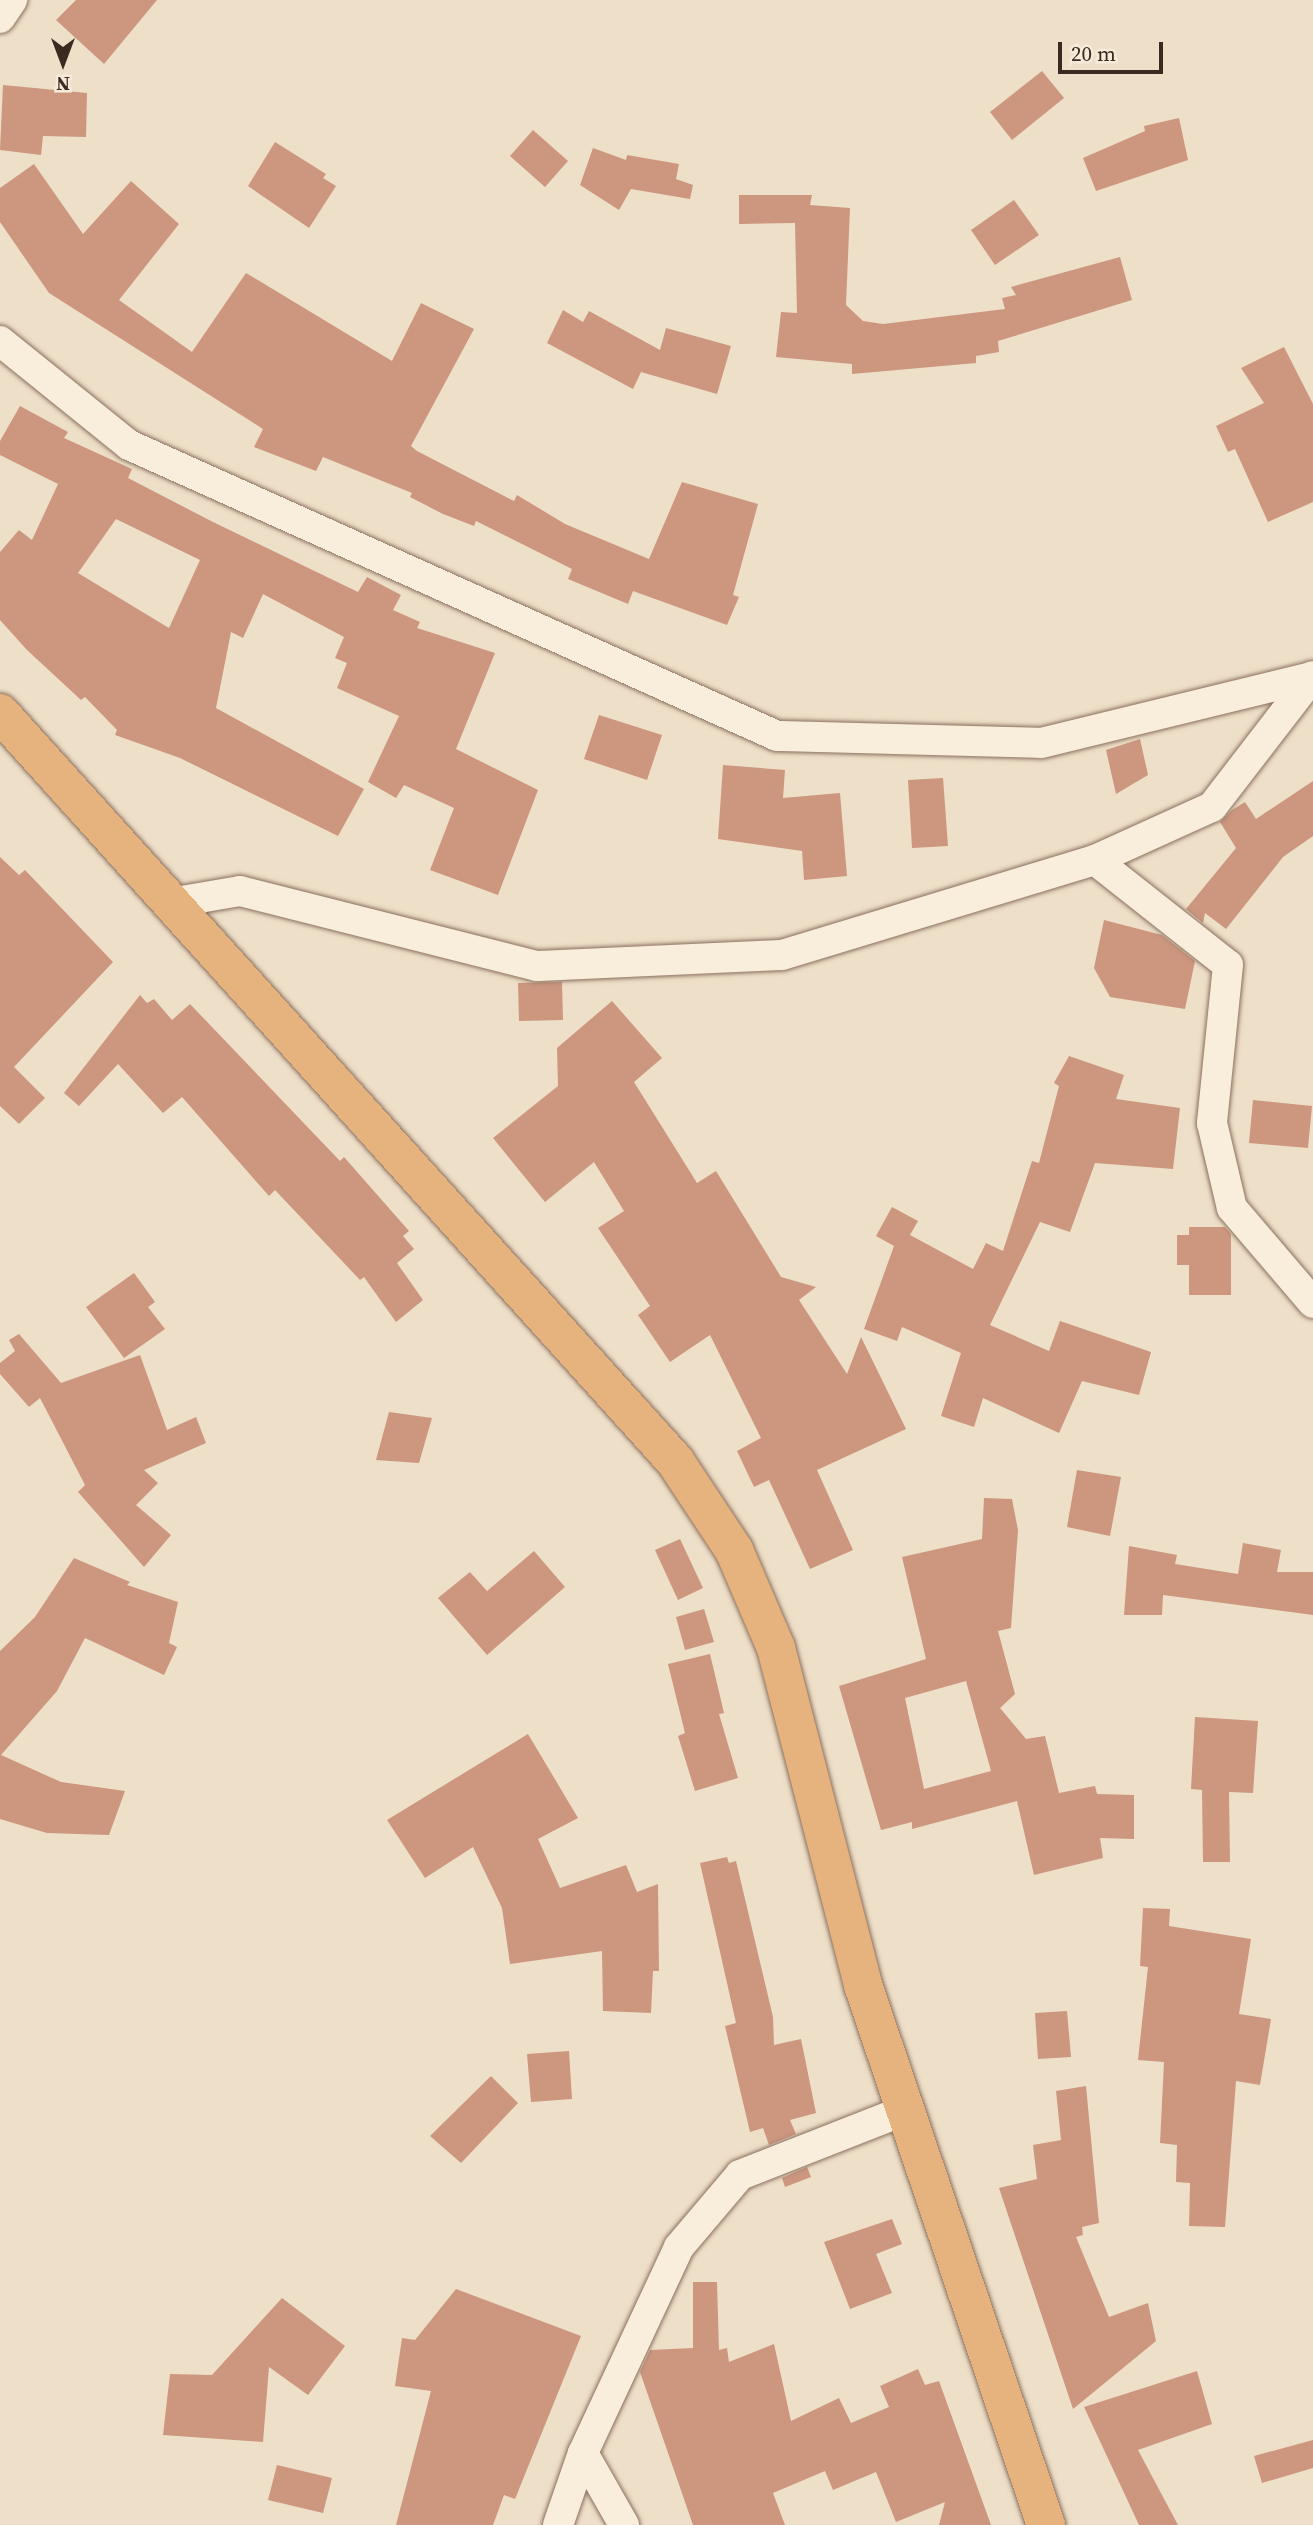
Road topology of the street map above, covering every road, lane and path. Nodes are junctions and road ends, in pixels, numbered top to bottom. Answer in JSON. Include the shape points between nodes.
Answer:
{"nodes":[{"id":1,"x":12,"y":0,"type":"edge"},
{"id":2,"x":0,"y":18,"type":"edge"},
{"id":3,"x":0,"y":341,"type":"edge"},
{"id":4,"x":1313,"y":677,"type":"edge"},
{"id":5,"x":0,"y":713,"type":"edge"},
{"id":6,"x":1095,"y":860,"type":"junction"},
{"id":7,"x":170,"y":904,"type":"junction"},
{"id":8,"x":1313,"y":1303,"type":"edge"},
{"id":9,"x":906,"y":2110,"type":"junction"},
{"id":10,"x":583,"y":2454,"type":"junction"},
{"id":11,"x":558,"y":2525,"type":"edge"},
{"id":12,"x":624,"y":2525,"type":"edge"},
{"id":13,"x":1046,"y":2525,"type":"edge"}],
"edges":[{"from":1,"to":2,"type":"street"},
{"from":3,"to":4,"type":"street","via":[[129,445],[777,736],[1041,743]]},
{"from":4,"to":6,"type":"street","via":[[1212,807]]},
{"from":5,"to":7,"type":"highway"},
{"from":6,"to":7,"type":"street","via":[[782,955],[537,967],[240,891]]},
{"from":6,"to":8,"type":"street","via":[[1228,965],[1212,1123],[1233,1208]]},
{"from":7,"to":9,"type":"highway","via":[[675,1461],[734,1550],[776,1648],[845,1920]]},
{"from":9,"to":10,"type":"street","via":[[740,2175],[679,2247]]},
{"from":9,"to":13,"type":"highway"},
{"from":10,"to":11,"type":"street"},
{"from":10,"to":12,"type":"street"}]}
